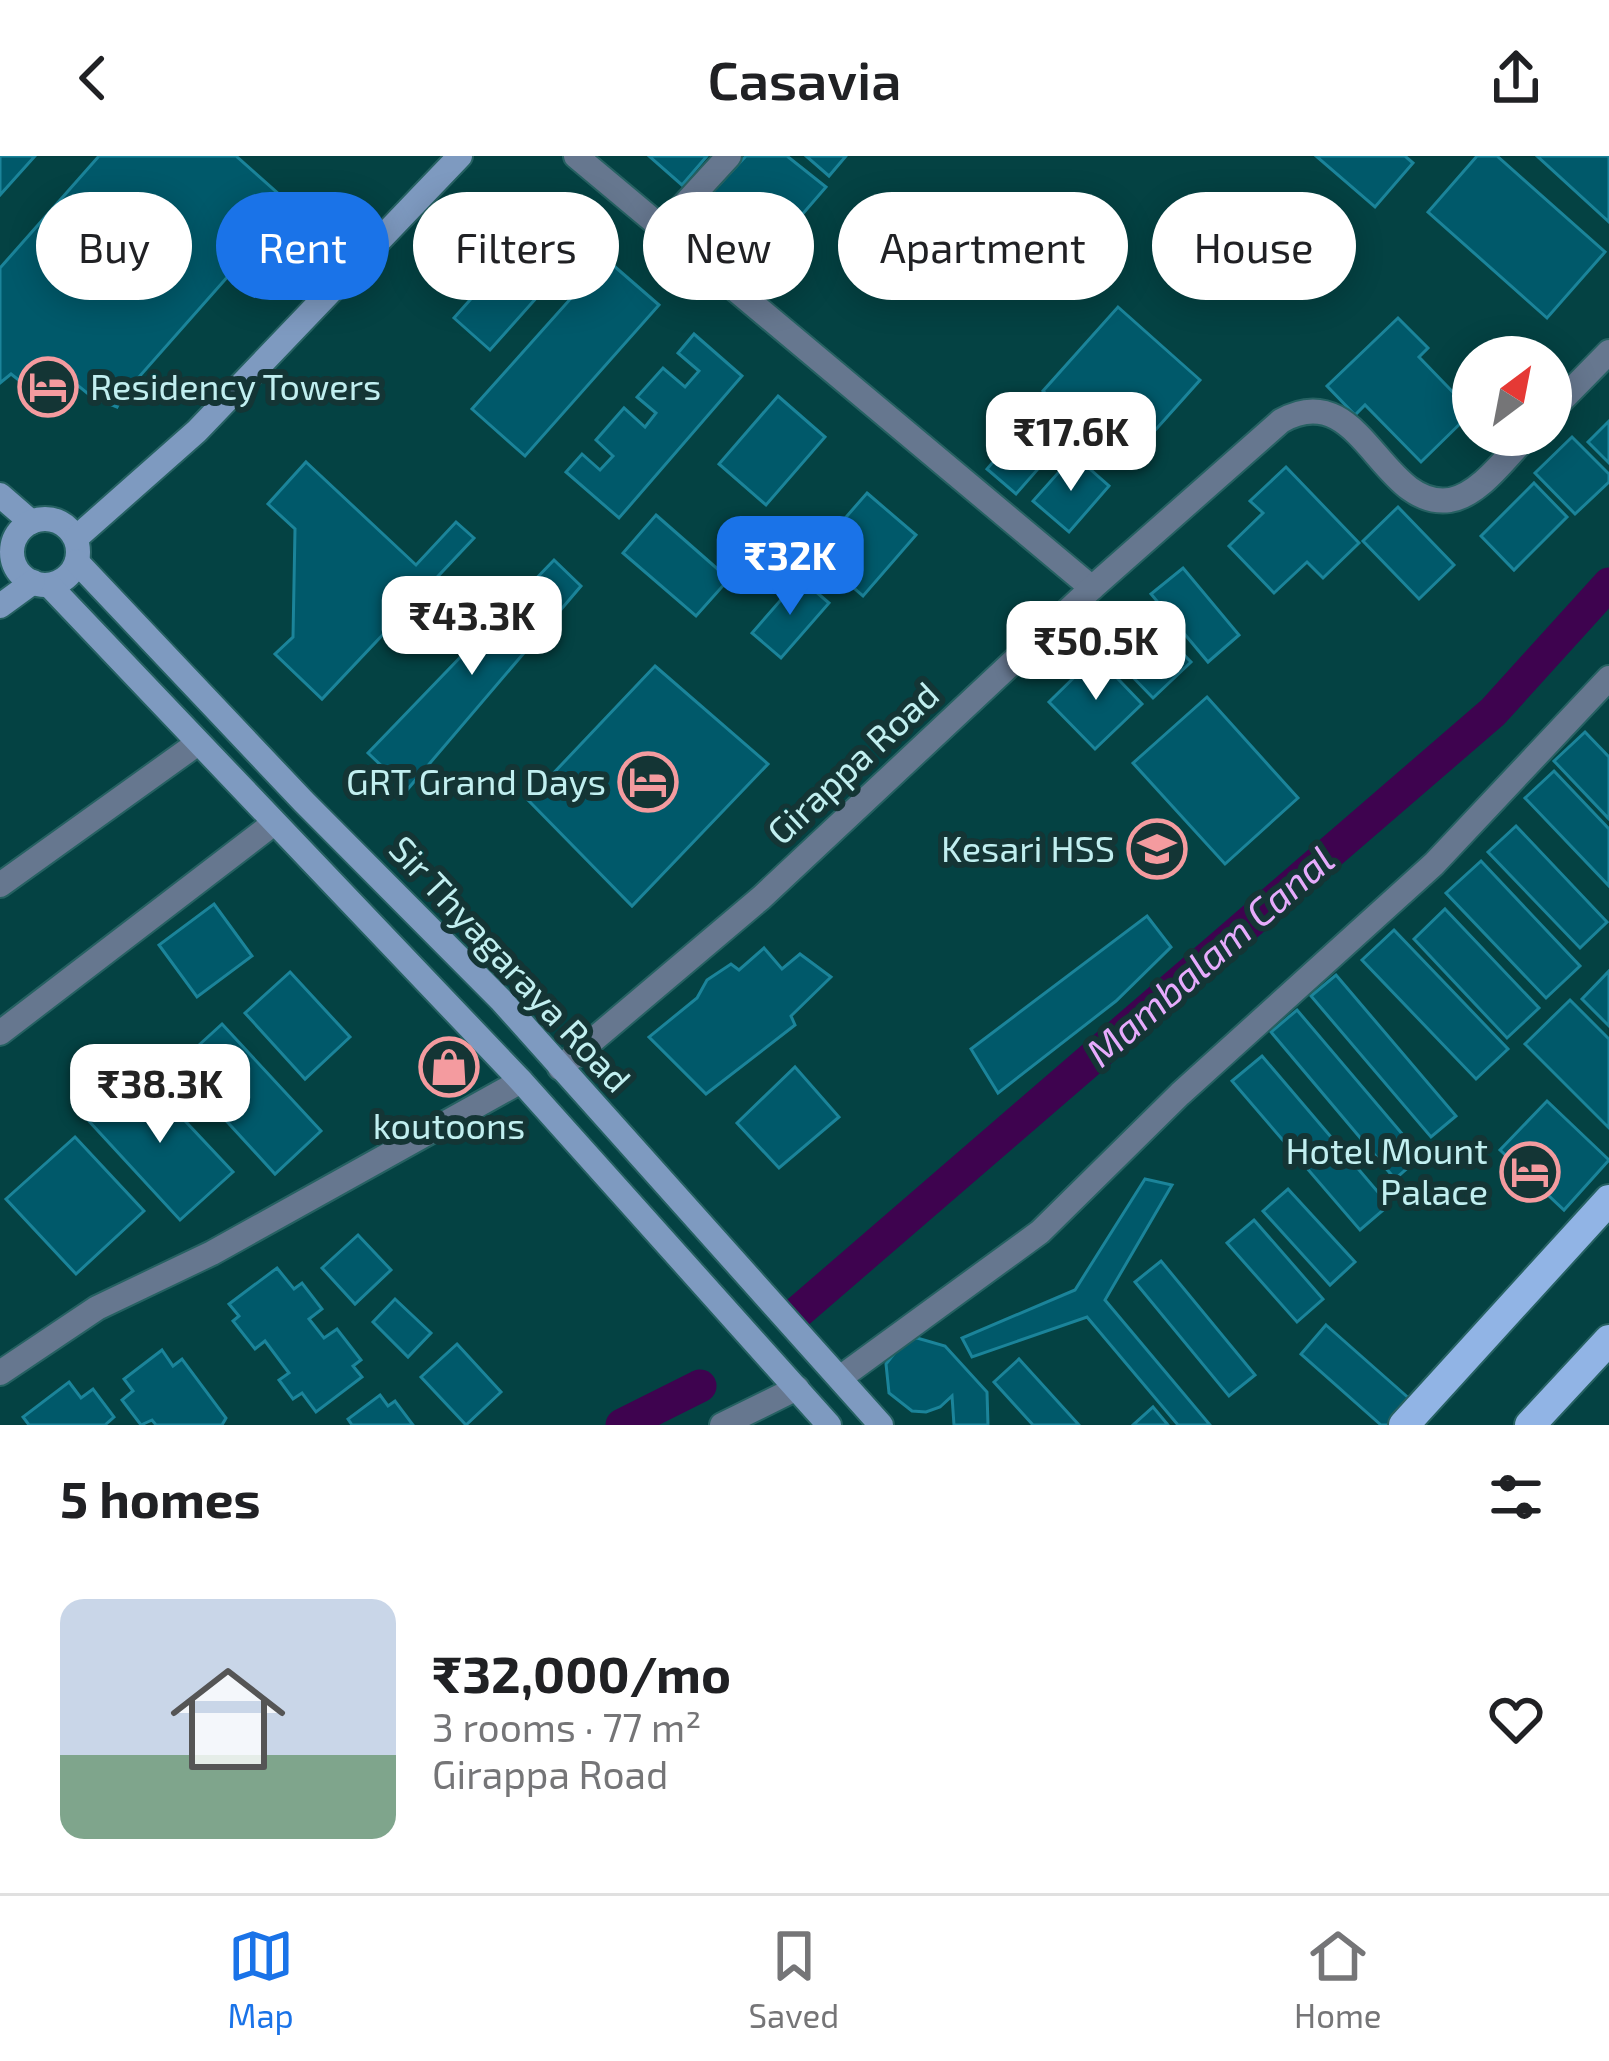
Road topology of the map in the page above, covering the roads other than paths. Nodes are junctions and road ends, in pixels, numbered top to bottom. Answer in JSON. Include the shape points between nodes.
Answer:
{"nodes":[{"id":1,"x":460,"y":156,"type":"edge"},
{"id":2,"x":576,"y":156,"type":"edge"},
{"id":3,"x":728,"y":156,"type":"edge"},
{"id":4,"x":695,"y":192,"type":"edge"},
{"id":5,"x":643,"y":212,"type":"edge"},
{"id":6,"x":748,"y":300,"type":"edge"},
{"id":7,"x":1609,"y":352,"type":"edge"},
{"id":8,"x":1572,"y":390,"type":"edge"},
{"id":9,"x":1507,"y":456,"type":"edge"},
{"id":10,"x":0,"y":495,"type":"edge"},
{"id":11,"x":32,"y":522,"type":"junction"},
{"id":12,"x":76,"y":550,"type":"junction"},
{"id":13,"x":6,"y":552,"type":"edge"},
{"id":14,"x":41,"y":584,"type":"junction"},
{"id":15,"x":1092,"y":588,"type":"junction"},
{"id":16,"x":0,"y":606,"type":"edge"},
{"id":17,"x":1609,"y":678,"type":"edge"},
{"id":18,"x":198,"y":742,"type":"junction"},
{"id":19,"x":274,"y":823,"type":"junction"},
{"id":20,"x":0,"y":885,"type":"edge"},
{"id":21,"x":0,"y":1033,"type":"edge"},
{"id":22,"x":560,"y":1068,"type":"junction"},
{"id":23,"x":521,"y":1081,"type":"junction"},
{"id":24,"x":1609,"y":1200,"type":"edge"},
{"id":25,"x":1609,"y":1340,"type":"edge"},
{"id":26,"x":0,"y":1373,"type":"edge"},
{"id":27,"x":840,"y":1378,"type":"junction"},
{"id":28,"x":797,"y":1388,"type":"junction"},
{"id":29,"x":722,"y":1425,"type":"edge"},
{"id":30,"x":829,"y":1425,"type":"edge"},
{"id":31,"x":881,"y":1425,"type":"edge"},
{"id":32,"x":1404,"y":1425,"type":"edge"},
{"id":33,"x":1530,"y":1425,"type":"edge"}],
"edges":[{"from":1,"to":12,"type":"main road"},
{"from":2,"to":5,"type":"street"},
{"from":3,"to":4,"type":"street"},
{"from":6,"to":15,"type":"street"},
{"from":7,"to":8,"type":"street"},
{"from":9,"to":15,"type":"street","name":"Girappa Road","via":[[1477,487],[1452,500],[1430,498],[1338,417],[1299,411]]},
{"from":10,"to":11,"type":"main road","name":"Sir Thyagaraya Road"},
{"from":11,"to":12,"type":"main road","name":"Sir Thyagaraya Road","via":[[65,525]]},
{"from":11,"to":13,"type":"main road","name":"Sir Thyagaraya Road"},
{"from":12,"to":14,"type":"main road","via":[[73,572]]},
{"from":12,"to":22,"type":"main road","name":"Sir Thyagaraya Road"},
{"from":13,"to":14,"type":"main road","name":"Sir Thyagaraya Road","via":[[26,580]]},
{"from":14,"to":16,"type":"main road"},
{"from":14,"to":18,"type":"main road","name":"Sir Thyagaraya Road"},
{"from":15,"to":22,"type":"street","name":"Girappa Road","via":[[761,898]]},
{"from":17,"to":27,"type":"street","via":[[1434,864],[1040,1232]]},
{"from":18,"to":19,"type":"main road","name":"Sir Thyagaraya Road"},
{"from":18,"to":20,"type":"street"},
{"from":19,"to":21,"type":"street"},
{"from":19,"to":23,"type":"main road","name":"Sir Thyagaraya Road"},
{"from":22,"to":27,"type":"main road","name":"Sir Thyagaraya Road"},
{"from":23,"to":26,"type":"street","via":[[98,1308]]},
{"from":23,"to":28,"type":"main road","name":"Sir Thyagaraya Road"},
{"from":24,"to":32,"type":"main road"},
{"from":25,"to":33,"type":"main road"},
{"from":27,"to":31,"type":"main road","name":"Sir Thyagaraya Road"},
{"from":28,"to":29,"type":"street"},
{"from":28,"to":30,"type":"main road","name":"Sir Thyagaraya Road"}]}
